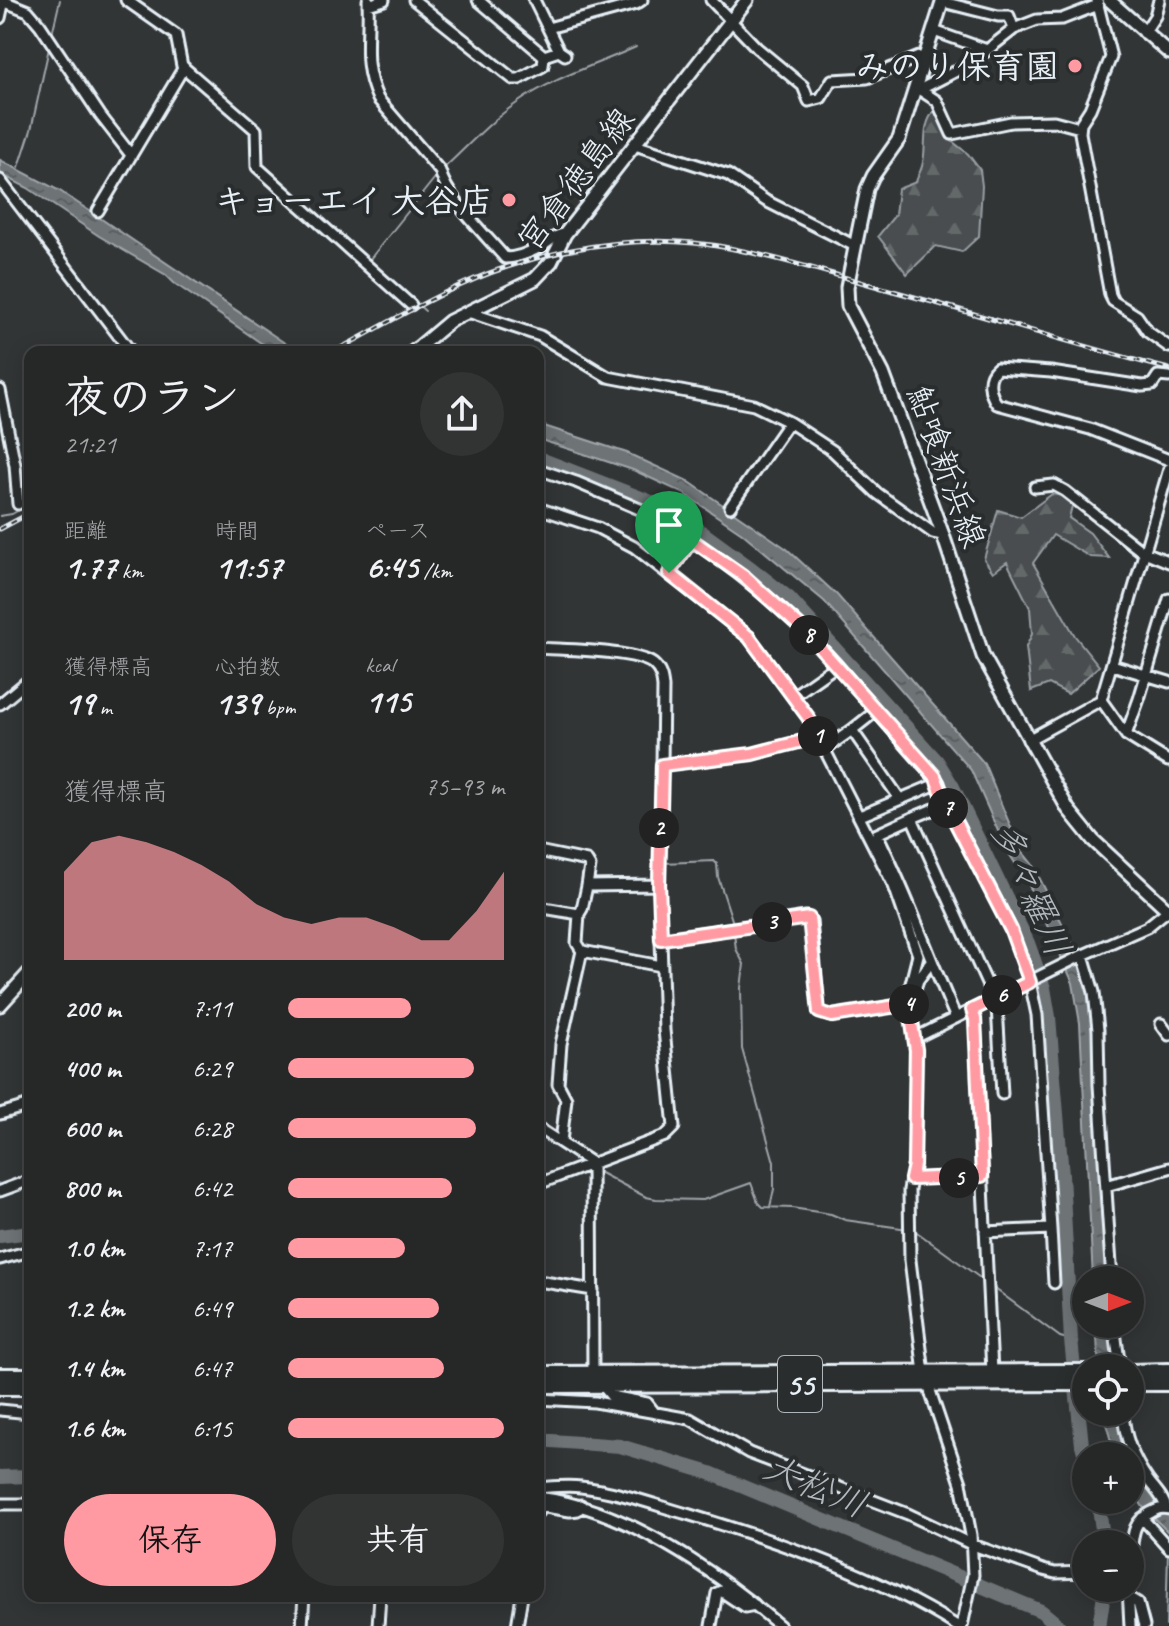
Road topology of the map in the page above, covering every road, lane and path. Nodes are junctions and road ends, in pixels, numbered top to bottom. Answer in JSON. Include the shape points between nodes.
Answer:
{"nodes":[{"id":1,"x":126,"y":0,"type":"edge"},
{"id":2,"x":384,"y":0,"type":"edge"},
{"id":3,"x":478,"y":0,"type":"edge"},
{"id":4,"x":534,"y":0,"type":"edge"},
{"id":5,"x":642,"y":0,"type":"edge"},
{"id":6,"x":711,"y":0,"type":"edge"},
{"id":7,"x":747,"y":0,"type":"edge"},
{"id":8,"x":1159,"y":0,"type":"edge"},
{"id":9,"x":4,"y":1,"type":"edge"},
{"id":10,"x":418,"y":1,"type":"edge"},
{"id":11,"x":943,"y":1,"type":"edge"},
{"id":12,"x":368,"y":2,"type":"edge"},
{"id":13,"x":1101,"y":2,"type":"edge"},
{"id":14,"x":0,"y":18,"type":"edge"},
{"id":15,"x":730,"y":22,"type":"junction"},
{"id":16,"x":548,"y":28,"type":"junction"},
{"id":17,"x":1014,"y":29,"type":"junction"},
{"id":18,"x":934,"y":31,"type":"junction"},
{"id":19,"x":1144,"y":33,"type":"junction"},
{"id":20,"x":987,"y":50,"type":"junction"},
{"id":21,"x":1169,"y":53,"type":"edge"},
{"id":22,"x":544,"y":56,"type":"junction"},
{"id":23,"x":926,"y":57,"type":"junction"},
{"id":24,"x":182,"y":70,"type":"junction"},
{"id":25,"x":919,"y":88,"type":"junction"},
{"id":26,"x":1080,"y":128,"type":"junction"},
{"id":27,"x":635,"y":145,"type":"junction"},
{"id":28,"x":131,"y":155,"type":"junction"},
{"id":29,"x":0,"y":180,"type":"edge"},
{"id":30,"x":98,"y":211,"type":"dead end"},
{"id":31,"x":565,"y":234,"type":"junction"},
{"id":32,"x":855,"y":246,"type":"junction"},
{"id":33,"x":411,"y":305,"type":"dead end"},
{"id":34,"x":468,"y":312,"type":"junction"},
{"id":35,"x":126,"y":346,"type":"edge"},
{"id":36,"x":420,"y":346,"type":"edge"},
{"id":37,"x":1169,"y":347,"type":"edge"},
{"id":38,"x":1169,"y":377,"type":"edge"},
{"id":39,"x":0,"y":390,"type":"edge"},
{"id":40,"x":789,"y":422,"type":"junction"},
{"id":41,"x":1169,"y":460,"type":"edge"},
{"id":42,"x":544,"y":471,"type":"edge"},
{"id":43,"x":1169,"y":471,"type":"edge"},
{"id":44,"x":1035,"y":487,"type":"dead end"},
{"id":45,"x":18,"y":504,"type":"dead end"},
{"id":46,"x":730,"y":507,"type":"dead end"},
{"id":47,"x":544,"y":510,"type":"edge"},
{"id":48,"x":943,"y":535,"type":"junction"},
{"id":49,"x":692,"y":540,"type":"junction"},
{"id":50,"x":1144,"y":551,"type":"junction"},
{"id":51,"x":1169,"y":562,"type":"edge"},
{"id":52,"x":669,"y":573,"type":"junction"},
{"id":53,"x":1169,"y":599,"type":"edge"},
{"id":54,"x":544,"y":649,"type":"edge"},
{"id":55,"x":837,"y":665,"type":"junction"},
{"id":56,"x":1112,"y":665,"type":"junction"},
{"id":57,"x":1147,"y":676,"type":"junction"},
{"id":58,"x":1169,"y":682,"type":"edge"},
{"id":59,"x":24,"y":684,"type":"edge"},
{"id":60,"x":793,"y":696,"type":"junction"},
{"id":61,"x":1101,"y":700,"type":"junction"},
{"id":62,"x":0,"y":704,"type":"edge"},
{"id":63,"x":876,"y":711,"type":"junction"},
{"id":64,"x":852,"y":730,"type":"junction"},
{"id":65,"x":1126,"y":735,"type":"junction"},
{"id":66,"x":818,"y":737,"type":"junction"},
{"id":67,"x":1028,"y":740,"type":"junction"},
{"id":68,"x":825,"y":749,"type":"junction"},
{"id":69,"x":1168,"y":761,"type":"edge"},
{"id":70,"x":662,"y":765,"type":"junction"},
{"id":71,"x":939,"y":783,"type":"junction"},
{"id":72,"x":900,"y":799,"type":"junction"},
{"id":73,"x":946,"y":804,"type":"junction"},
{"id":74,"x":860,"y":816,"type":"junction"},
{"id":75,"x":912,"y":818,"type":"junction"},
{"id":76,"x":544,"y":852,"type":"edge"},
{"id":77,"x":659,"y":885,"type":"junction"},
{"id":78,"x":587,"y":886,"type":"junction"},
{"id":79,"x":544,"y":908,"type":"edge"},
{"id":80,"x":1168,"y":910,"type":"edge"},
{"id":81,"x":579,"y":914,"type":"junction"},
{"id":82,"x":661,"y":939,"type":"junction"},
{"id":83,"x":582,"y":951,"type":"junction"},
{"id":84,"x":1081,"y":956,"type":"junction"},
{"id":85,"x":931,"y":962,"type":"junction"},
{"id":86,"x":661,"y":966,"type":"junction"},
{"id":87,"x":24,"y":979,"type":"edge"},
{"id":88,"x":1031,"y":981,"type":"junction"},
{"id":89,"x":994,"y":999,"type":"junction"},
{"id":90,"x":909,"y":1004,"type":"junction"},
{"id":91,"x":0,"y":1005,"type":"edge"},
{"id":92,"x":972,"y":1010,"type":"junction"},
{"id":93,"x":956,"y":1018,"type":"junction"},
{"id":94,"x":1161,"y":1024,"type":"dead end"},
{"id":95,"x":1169,"y":1035,"type":"edge"},
{"id":96,"x":917,"y":1036,"type":"junction"},
{"id":97,"x":1002,"y":1094,"type":"dead end"},
{"id":98,"x":24,"y":1107,"type":"edge"},
{"id":99,"x":0,"y":1114,"type":"edge"},
{"id":100,"x":544,"y":1132,"type":"edge"},
{"id":101,"x":561,"y":1142,"type":"junction"},
{"id":102,"x":592,"y":1163,"type":"junction"},
{"id":103,"x":1169,"y":1168,"type":"edge"},
{"id":104,"x":982,"y":1176,"type":"junction"},
{"id":105,"x":911,"y":1179,"type":"junction"},
{"id":106,"x":24,"y":1182,"type":"edge"},
{"id":107,"x":544,"y":1182,"type":"edge"},
{"id":108,"x":1106,"y":1186,"type":"junction"},
{"id":109,"x":0,"y":1191,"type":"edge"},
{"id":110,"x":1051,"y":1229,"type":"junction"},
{"id":111,"x":985,"y":1232,"type":"junction"},
{"id":112,"x":24,"y":1253,"type":"edge"},
{"id":113,"x":0,"y":1259,"type":"edge"},
{"id":114,"x":1111,"y":1266,"type":"edge"},
{"id":115,"x":544,"y":1282,"type":"edge"},
{"id":116,"x":1054,"y":1283,"type":"dead end"},
{"id":117,"x":593,"y":1290,"type":"junction"},
{"id":118,"x":1169,"y":1371,"type":"edge"},
{"id":119,"x":992,"y":1372,"type":"junction"},
{"id":120,"x":1144,"y":1372,"type":"edge"},
{"id":121,"x":544,"y":1374,"type":"edge"},
{"id":122,"x":1072,"y":1375,"type":"edge"},
{"id":123,"x":0,"y":1376,"type":"edge"},
{"id":124,"x":24,"y":1376,"type":"edge"},
{"id":125,"x":926,"y":1378,"type":"junction"},
{"id":126,"x":1060,"y":1378,"type":"junction"},
{"id":127,"x":598,"y":1379,"type":"junction"},
{"id":128,"x":1072,"y":1380,"type":"edge"},
{"id":129,"x":1144,"y":1383,"type":"edge"},
{"id":130,"x":1169,"y":1383,"type":"edge"},
{"id":131,"x":544,"y":1384,"type":"edge"},
{"id":132,"x":0,"y":1387,"type":"edge"},
{"id":133,"x":24,"y":1387,"type":"edge"},
{"id":134,"x":544,"y":1399,"type":"edge"},
{"id":135,"x":0,"y":1410,"type":"edge"},
{"id":136,"x":24,"y":1412,"type":"edge"},
{"id":137,"x":654,"y":1412,"type":"junction"},
{"id":138,"x":1124,"y":1426,"type":"edge"},
{"id":139,"x":544,"y":1488,"type":"edge"},
{"id":140,"x":544,"y":1498,"type":"edge"},
{"id":141,"x":0,"y":1504,"type":"edge"},
{"id":142,"x":24,"y":1504,"type":"edge"},
{"id":143,"x":581,"y":1505,"type":"junction"},
{"id":144,"x":544,"y":1507,"type":"edge"},
{"id":145,"x":1166,"y":1508,"type":"edge"},
{"id":146,"x":1144,"y":1517,"type":"junction"},
{"id":147,"x":1134,"y":1530,"type":"edge"},
{"id":148,"x":1169,"y":1548,"type":"edge"},
{"id":149,"x":973,"y":1549,"type":"junction"},
{"id":150,"x":1072,"y":1572,"type":"edge"},
{"id":151,"x":304,"y":1602,"type":"edge"},
{"id":152,"x":380,"y":1602,"type":"edge"},
{"id":153,"x":521,"y":1602,"type":"edge"},
{"id":154,"x":1129,"y":1602,"type":"edge"},
{"id":155,"x":1137,"y":1602,"type":"edge"},
{"id":156,"x":755,"y":1605,"type":"junction"},
{"id":157,"x":961,"y":1624,"type":"edge"},
{"id":158,"x":302,"y":1626,"type":"edge"},
{"id":159,"x":378,"y":1626,"type":"edge"},
{"id":160,"x":517,"y":1626,"type":"edge"},
{"id":161,"x":711,"y":1626,"type":"edge"},
{"id":162,"x":780,"y":1626,"type":"edge"},
{"id":163,"x":1130,"y":1626,"type":"edge"},
{"id":164,"x":1144,"y":1626,"type":"edge"}],
"edges":[{"from":1,"to":24,"type":"street","via":[[176,35]]},
{"from":2,"to":12,"type":"street"},
{"from":3,"to":22,"type":"street"},
{"from":4,"to":16,"type":"street"},
{"from":5,"to":16,"type":"street"},
{"from":6,"to":15,"type":"street"},
{"from":7,"to":15,"type":"main road","name":"宮倉徳島線"},
{"from":8,"to":19,"type":"street"},
{"from":9,"to":14,"type":"street"},
{"from":9,"to":28,"type":"street","via":[[28,11],[40,25]]},
{"from":10,"to":22,"type":"street","via":[[513,79],[543,66]]},
{"from":11,"to":17,"type":"street","via":[[1009,16]]},
{"from":11,"to":18,"type":"main road","name":"鮎喰新浜線"},
{"from":12,"to":31,"type":"street","via":[[366,60],[378,99],[505,258]]},
{"from":13,"to":17,"type":"street","via":[[1070,17]]},
{"from":13,"to":19,"type":"main road"},
{"from":13,"to":26,"type":"street","via":[[1111,57]]},
{"from":15,"to":23,"type":"street","via":[[803,86],[809,101],[821,98],[832,80],[867,78]]},
{"from":15,"to":27,"type":"main road","name":"宮倉徳島線"},
{"from":16,"to":22,"type":"street","via":[[562,53]]},
{"from":17,"to":20,"type":"street"},
{"from":18,"to":20,"type":"street"},
{"from":18,"to":23,"type":"main road","name":"鮎喰新浜線"},
{"from":19,"to":21,"type":"main road"},
{"from":20,"to":25,"type":"street"},
{"from":23,"to":25,"type":"main road","name":"鮎喰新浜線"},
{"from":24,"to":28,"type":"street"},
{"from":24,"to":33,"type":"street","via":[[256,130],[257,167]]},
{"from":25,"to":26,"type":"street","via":[[937,101],[952,134],[1011,122],[1054,121]]},
{"from":25,"to":32,"type":"main road","name":"鮎喰新浜線","via":[[899,139],[867,189]]},
{"from":26,"to":37,"type":"street","via":[[1110,295]]},
{"from":27,"to":31,"type":"main road","name":"宮倉徳島線"},
{"from":27,"to":32,"type":"street","via":[[728,175],[766,201]]},
{"from":28,"to":30,"type":"street"},
{"from":29,"to":35,"type":"street"},
{"from":31,"to":34,"type":"main road","name":"宮倉徳島線","via":[[535,279]]},
{"from":32,"to":48,"type":"main road","name":"鮎喰新浜線","via":[[848,306],[883,373]]},
{"from":34,"to":36,"type":"main road","name":"宮倉徳島線"},
{"from":34,"to":40,"type":"street","via":[[540,336],[608,377],[754,405]]},
{"from":38,"to":41,"type":"street","via":[[1158,376],[1152,385],[1142,386],[997,368],[989,380],[997,404],[1090,429]]},
{"from":39,"to":45,"type":"street"},
{"from":40,"to":46,"type":"street"},
{"from":40,"to":48,"type":"street","via":[[833,451],[877,493]]},
{"from":42,"to":49,"type":"street","via":[[656,516]]},
{"from":43,"to":50,"type":"street"},
{"from":44,"to":50,"type":"street","via":[[1054,485],[1065,491]]},
{"from":47,"to":52,"type":"street","via":[[598,528]]},
{"from":48,"to":67,"type":"main road","name":"鮎喰新浜線","via":[[983,656]]},
{"from":49,"to":52,"type":"street"},
{"from":49,"to":55,"type":"street","via":[[782,608]]},
{"from":50,"to":51,"type":"street"},
{"from":50,"to":56,"type":"street"},
{"from":52,"to":60,"type":"street","via":[[749,637]]},
{"from":53,"to":57,"type":"street"},
{"from":54,"to":70,"type":"street","via":[[650,661],[662,676]]},
{"from":55,"to":60,"type":"street"},
{"from":55,"to":63,"type":"street"},
{"from":56,"to":57,"type":"street"},
{"from":56,"to":61,"type":"street"},
{"from":57,"to":58,"type":"street"},
{"from":57,"to":65,"type":"street"},
{"from":59,"to":62,"type":"street"},
{"from":60,"to":66,"type":"street"},
{"from":61,"to":65,"type":"street"},
{"from":61,"to":67,"type":"street"},
{"from":63,"to":64,"type":"street"},
{"from":63,"to":71,"type":"street"},
{"from":64,"to":68,"type":"street"},
{"from":64,"to":72,"type":"street"},
{"from":65,"to":69,"type":"street"},
{"from":66,"to":68,"type":"street"},
{"from":66,"to":70,"type":"street","via":[[752,754]]},
{"from":67,"to":80,"type":"main road","name":"鮎喰新浜線","via":[[1081,826]]},
{"from":68,"to":74,"type":"street"},
{"from":70,"to":77,"type":"street"},
{"from":71,"to":72,"type":"street"},
{"from":71,"to":73,"type":"street"},
{"from":72,"to":74,"type":"street"},
{"from":73,"to":75,"type":"street"},
{"from":73,"to":88,"type":"street","via":[[1011,930]]},
{"from":74,"to":90,"type":"street","via":[[887,868],[917,949]]},
{"from":75,"to":85,"type":"street","via":[[877,834]]},
{"from":75,"to":89,"type":"street"},
{"from":76,"to":78,"type":"street","via":[[587,861]]},
{"from":77,"to":78,"type":"street"},
{"from":77,"to":82,"type":"street"},
{"from":78,"to":81,"type":"street"},
{"from":79,"to":81,"type":"street"},
{"from":80,"to":84,"type":"street","via":[[1147,927]]},
{"from":81,"to":83,"type":"street","via":[[577,943]]},
{"from":82,"to":86,"type":"street"},
{"from":82,"to":90,"type":"street","via":[[806,917],[811,921],[819,1012],[832,1016]]},
{"from":83,"to":86,"type":"street"},
{"from":83,"to":101,"type":"street","via":[[561,1044],[558,1084],[566,1099]]},
{"from":84,"to":88,"type":"street"},
{"from":84,"to":108,"type":"street","via":[[1098,1020]]},
{"from":85,"to":93,"type":"street"},
{"from":85,"to":96,"type":"street","via":[[914,988]]},
{"from":86,"to":102,"type":"street","via":[[674,1127],[665,1136]]},
{"from":87,"to":91,"type":"main road"},
{"from":88,"to":89,"type":"street"},
{"from":88,"to":110,"type":"street"},
{"from":89,"to":92,"type":"street"},
{"from":89,"to":97,"type":"street"},
{"from":90,"to":96,"type":"street"},
{"from":92,"to":93,"type":"street"},
{"from":92,"to":104,"type":"street"},
{"from":93,"to":96,"type":"street"},
{"from":94,"to":95,"type":"street"},
{"from":96,"to":105,"type":"street"},
{"from":98,"to":99,"type":"street"},
{"from":100,"to":101,"type":"street"},
{"from":101,"to":102,"type":"street"},
{"from":102,"to":107,"type":"street"},
{"from":102,"to":117,"type":"street"},
{"from":103,"to":108,"type":"street"},
{"from":104,"to":105,"type":"street"},
{"from":104,"to":111,"type":"street"},
{"from":105,"to":125,"type":"street","via":[[909,1234]]},
{"from":106,"to":109,"type":"street"},
{"from":108,"to":114,"type":"street"},
{"from":110,"to":111,"type":"street"},
{"from":110,"to":116,"type":"street"},
{"from":111,"to":119,"type":"street"},
{"from":112,"to":113,"type":"street"},
{"from":115,"to":117,"type":"street"},
{"from":117,"to":127,"type":"street"},
{"from":118,"to":120,"type":"highway"},
{"from":119,"to":125,"type":"highway","number":"55"},
{"from":119,"to":126,"type":"highway","number":"55"},
{"from":121,"to":127,"type":"highway","number":"55"},
{"from":122,"to":126,"type":"highway","number":"55"},
{"from":123,"to":124,"type":"highway"},
{"from":125,"to":126,"type":"highway","number":"55"},
{"from":125,"to":127,"type":"highway","number":"55"},
{"from":125,"to":149,"type":"street","via":[[961,1483]]},
{"from":126,"to":128,"type":"highway","number":"55"},
{"from":127,"to":131,"type":"highway","number":"55"},
{"from":127,"to":137,"type":"street","via":[[611,1396],[647,1403]]},
{"from":129,"to":130,"type":"highway"},
{"from":132,"to":133,"type":"highway"},
{"from":134,"to":137,"type":"street"},
{"from":135,"to":136,"type":"street"},
{"from":137,"to":149,"type":"street","via":[[690,1419],[737,1447],[908,1514]]},
{"from":138,"to":145,"type":"street","via":[[1135,1459]]},
{"from":139,"to":157,"type":"street","via":[[579,1486],[717,1523],[817,1559]]},
{"from":140,"to":143,"type":"street"},
{"from":141,"to":142,"type":"street"},
{"from":143,"to":144,"type":"street","via":[[570,1511]]},
{"from":143,"to":156,"type":"street","via":[[630,1524]]},
{"from":145,"to":146,"type":"street"},
{"from":146,"to":147,"type":"street"},
{"from":146,"to":148,"type":"street"},
{"from":149,"to":150,"type":"street","via":[[1055,1573]]},
{"from":149,"to":157,"type":"street","via":[[970,1598]]},
{"from":151,"to":158,"type":"street"},
{"from":152,"to":159,"type":"street"},
{"from":153,"to":160,"type":"street"},
{"from":154,"to":163,"type":"street"},
{"from":155,"to":164,"type":"street"},
{"from":156,"to":161,"type":"street","via":[[745,1607],[721,1591]]},
{"from":156,"to":162,"type":"street"}]}
